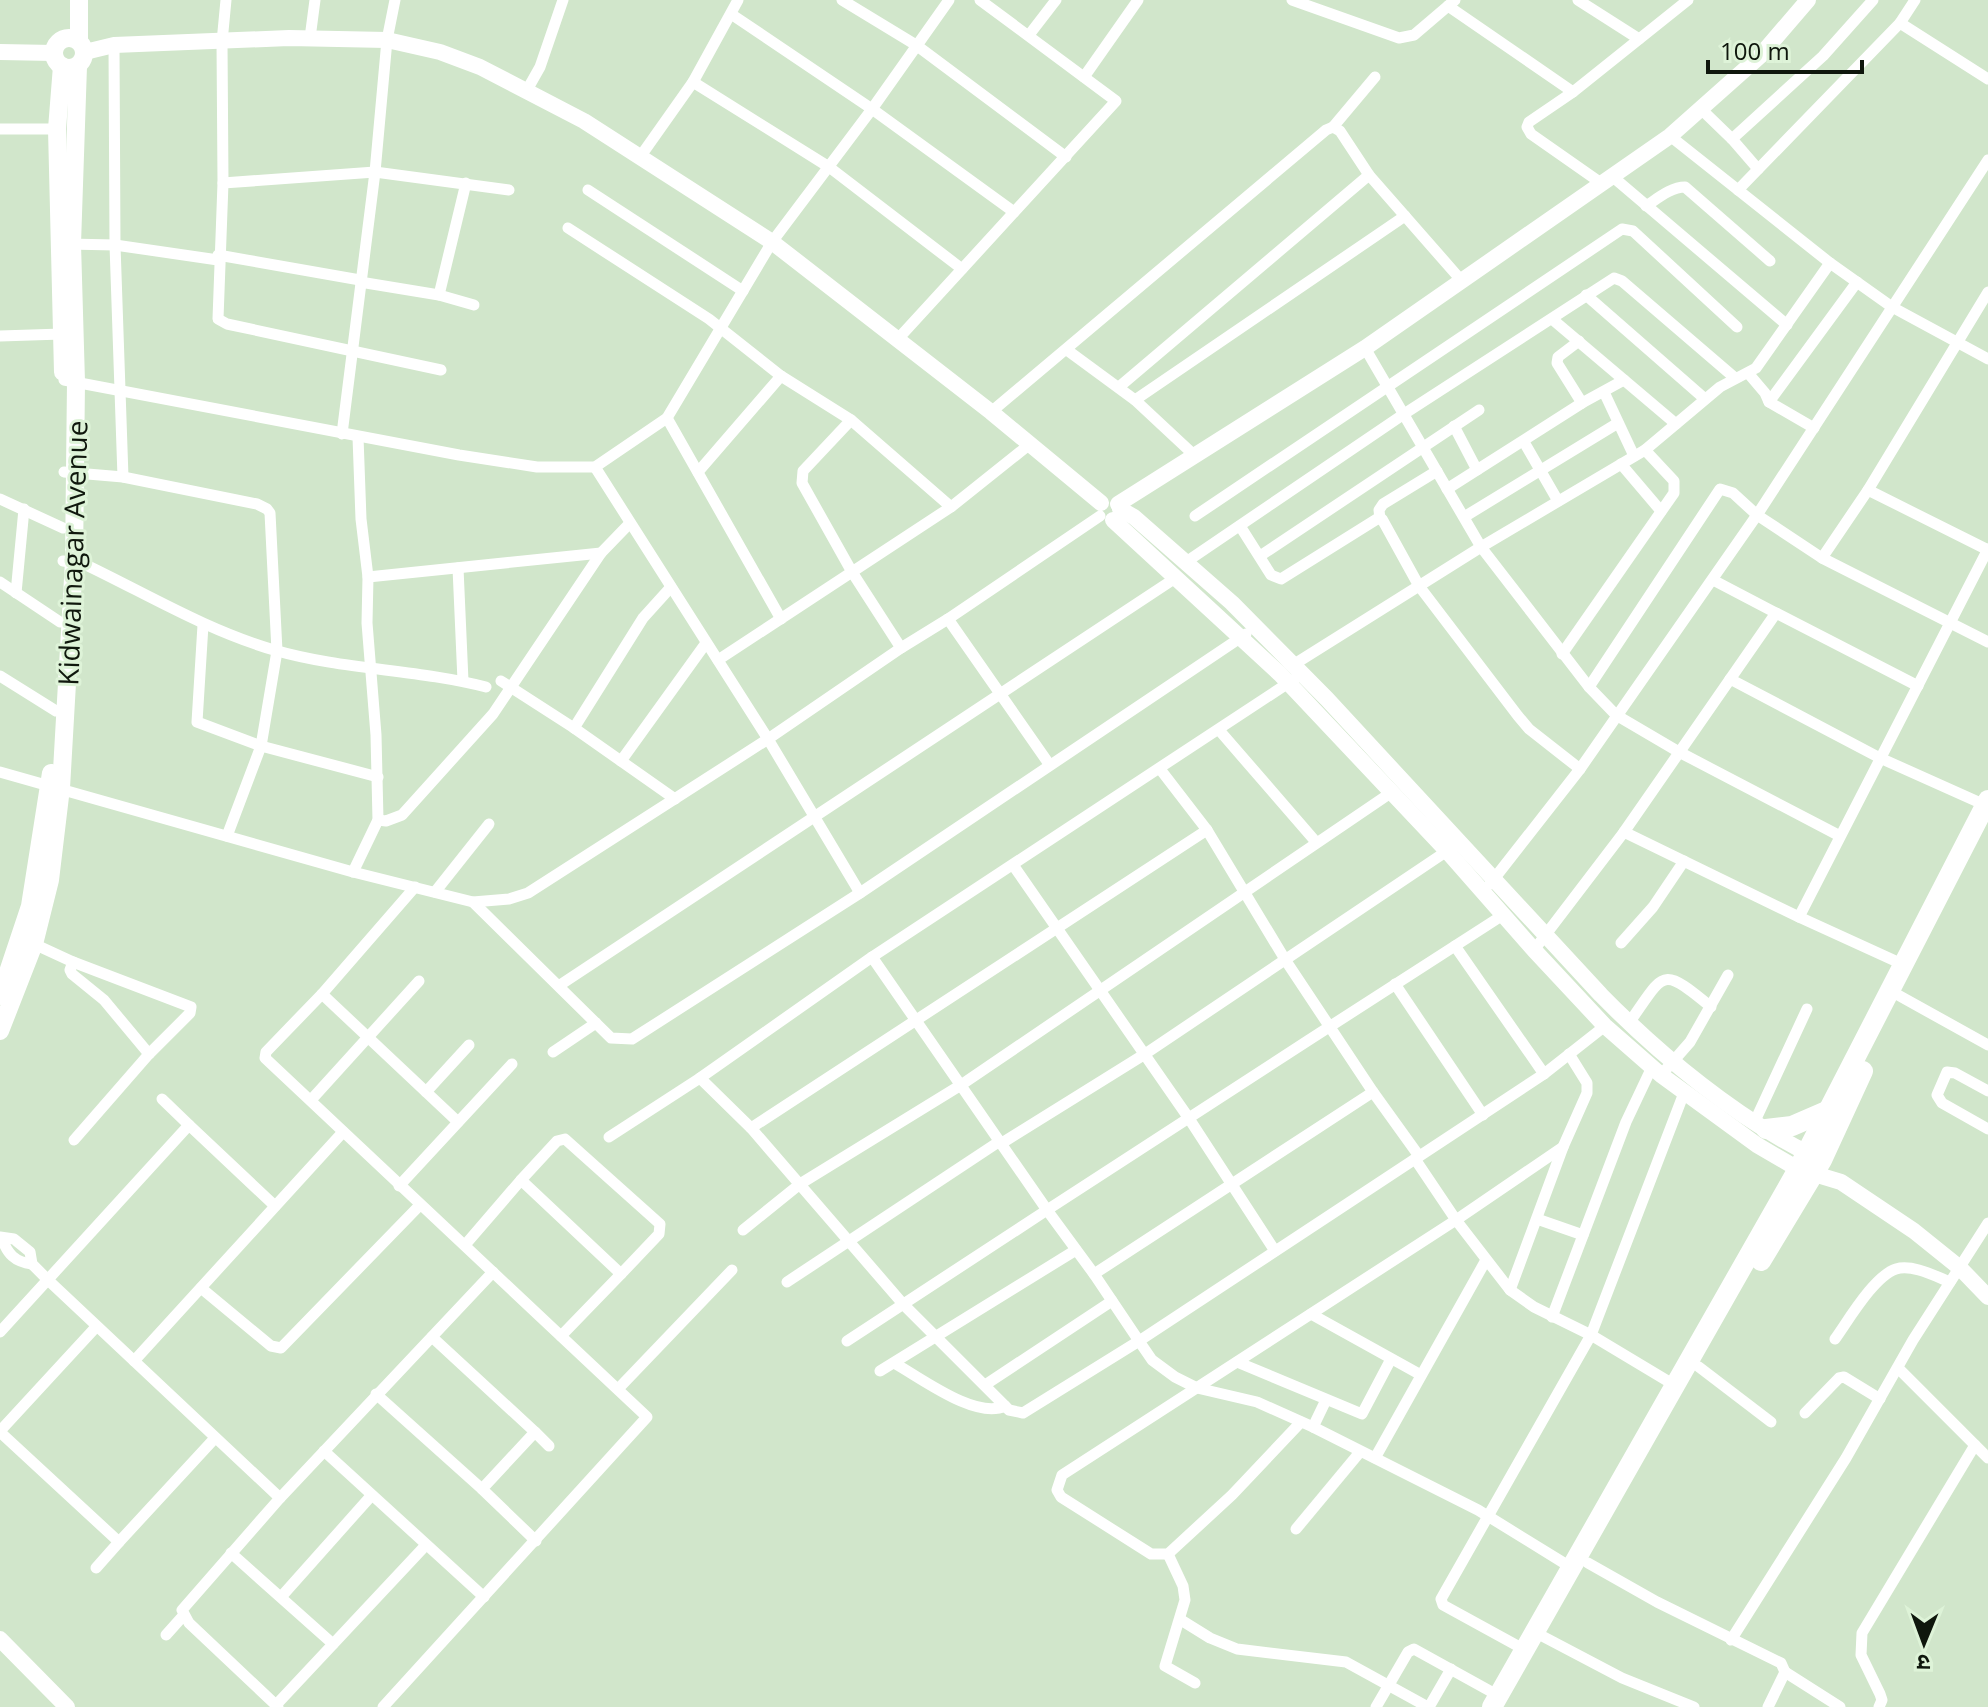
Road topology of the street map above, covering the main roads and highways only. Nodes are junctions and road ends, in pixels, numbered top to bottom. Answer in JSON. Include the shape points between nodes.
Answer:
{"nodes":[{"id":1,"x":68,"y":0,"type":"edge"},
{"id":2,"x":79,"y":0,"type":"edge"},
{"id":3,"x":70,"y":53,"type":"junction"},
{"id":4,"x":65,"y":244,"type":"junction"},
{"id":5,"x":70,"y":381,"type":"junction"},
{"id":6,"x":70,"y":472,"type":"junction"},
{"id":7,"x":68,"y":561,"type":"junction"},
{"id":8,"x":56,"y":786,"type":"junction"},
{"id":9,"x":1987,"y":809,"type":"edge"},
{"id":10,"x":1893,"y":992,"type":"junction"},
{"id":11,"x":0,"y":996,"type":"edge"},
{"id":12,"x":0,"y":1031,"type":"edge"},
{"id":13,"x":1829,"y":1110,"type":"junction"},
{"id":14,"x":1760,"y":1125,"type":"road end"},
{"id":15,"x":1810,"y":1164,"type":"junction"},
{"id":16,"x":1580,"y":1566,"type":"junction"},
{"id":17,"x":1498,"y":1703,"type":"edge"}],
"edges":[{"from":1,"to":3,"type":"main road","name":"Kidwainagar Avenue"},
{"from":2,"to":3,"type":"main road","name":"Kidwainagar Avenue"},
{"from":3,"to":4,"type":"main road","name":"Kidwainagar Avenue"},
{"from":3,"to":4,"type":"main road","name":"Kidwainagar Avenue","via":[[57,129]]},
{"from":4,"to":5,"type":"main road","name":"Kidwainagar Avenue"},
{"from":4,"to":5,"type":"main road","name":"Kidwainagar Avenue","via":[[62,334]]},
{"from":5,"to":6,"type":"main road","name":"Kidwainagar Avenue"},
{"from":6,"to":7,"type":"main road","name":"Kidwainagar Avenue"},
{"from":6,"to":7,"type":"main road","name":"Kidwainagar Avenue","via":[[63,528]]},
{"from":7,"to":8,"type":"main road","name":"Kidwainagar Avenue"},
{"from":7,"to":8,"type":"main road","name":"Kidwainagar Avenue","via":[[60,622]]},
{"from":8,"to":11,"type":"main road","name":"Kidwainagar Avenue","via":[[30,906]]},
{"from":8,"to":12,"type":"main road","name":"Kidwainagar Avenue","via":[[50,880],[34,944]]},
{"from":9,"to":10,"type":"highway"},
{"from":9,"to":10,"type":"highway","via":[[1902,964]]},
{"from":10,"to":13,"type":"highway"},
{"from":10,"to":15,"type":"highway"},
{"from":13,"to":14,"type":"highway","via":[[1792,1126]]},
{"from":13,"to":15,"type":"highway"},
{"from":15,"to":16,"type":"highway","via":[[1699,1367]]},
{"from":15,"to":16,"type":"highway","via":[[1676,1386]]},
{"from":16,"to":17,"type":"highway","via":[[1525,1650]]},
{"from":16,"to":17,"type":"highway","via":[[1544,1637]]}]}
